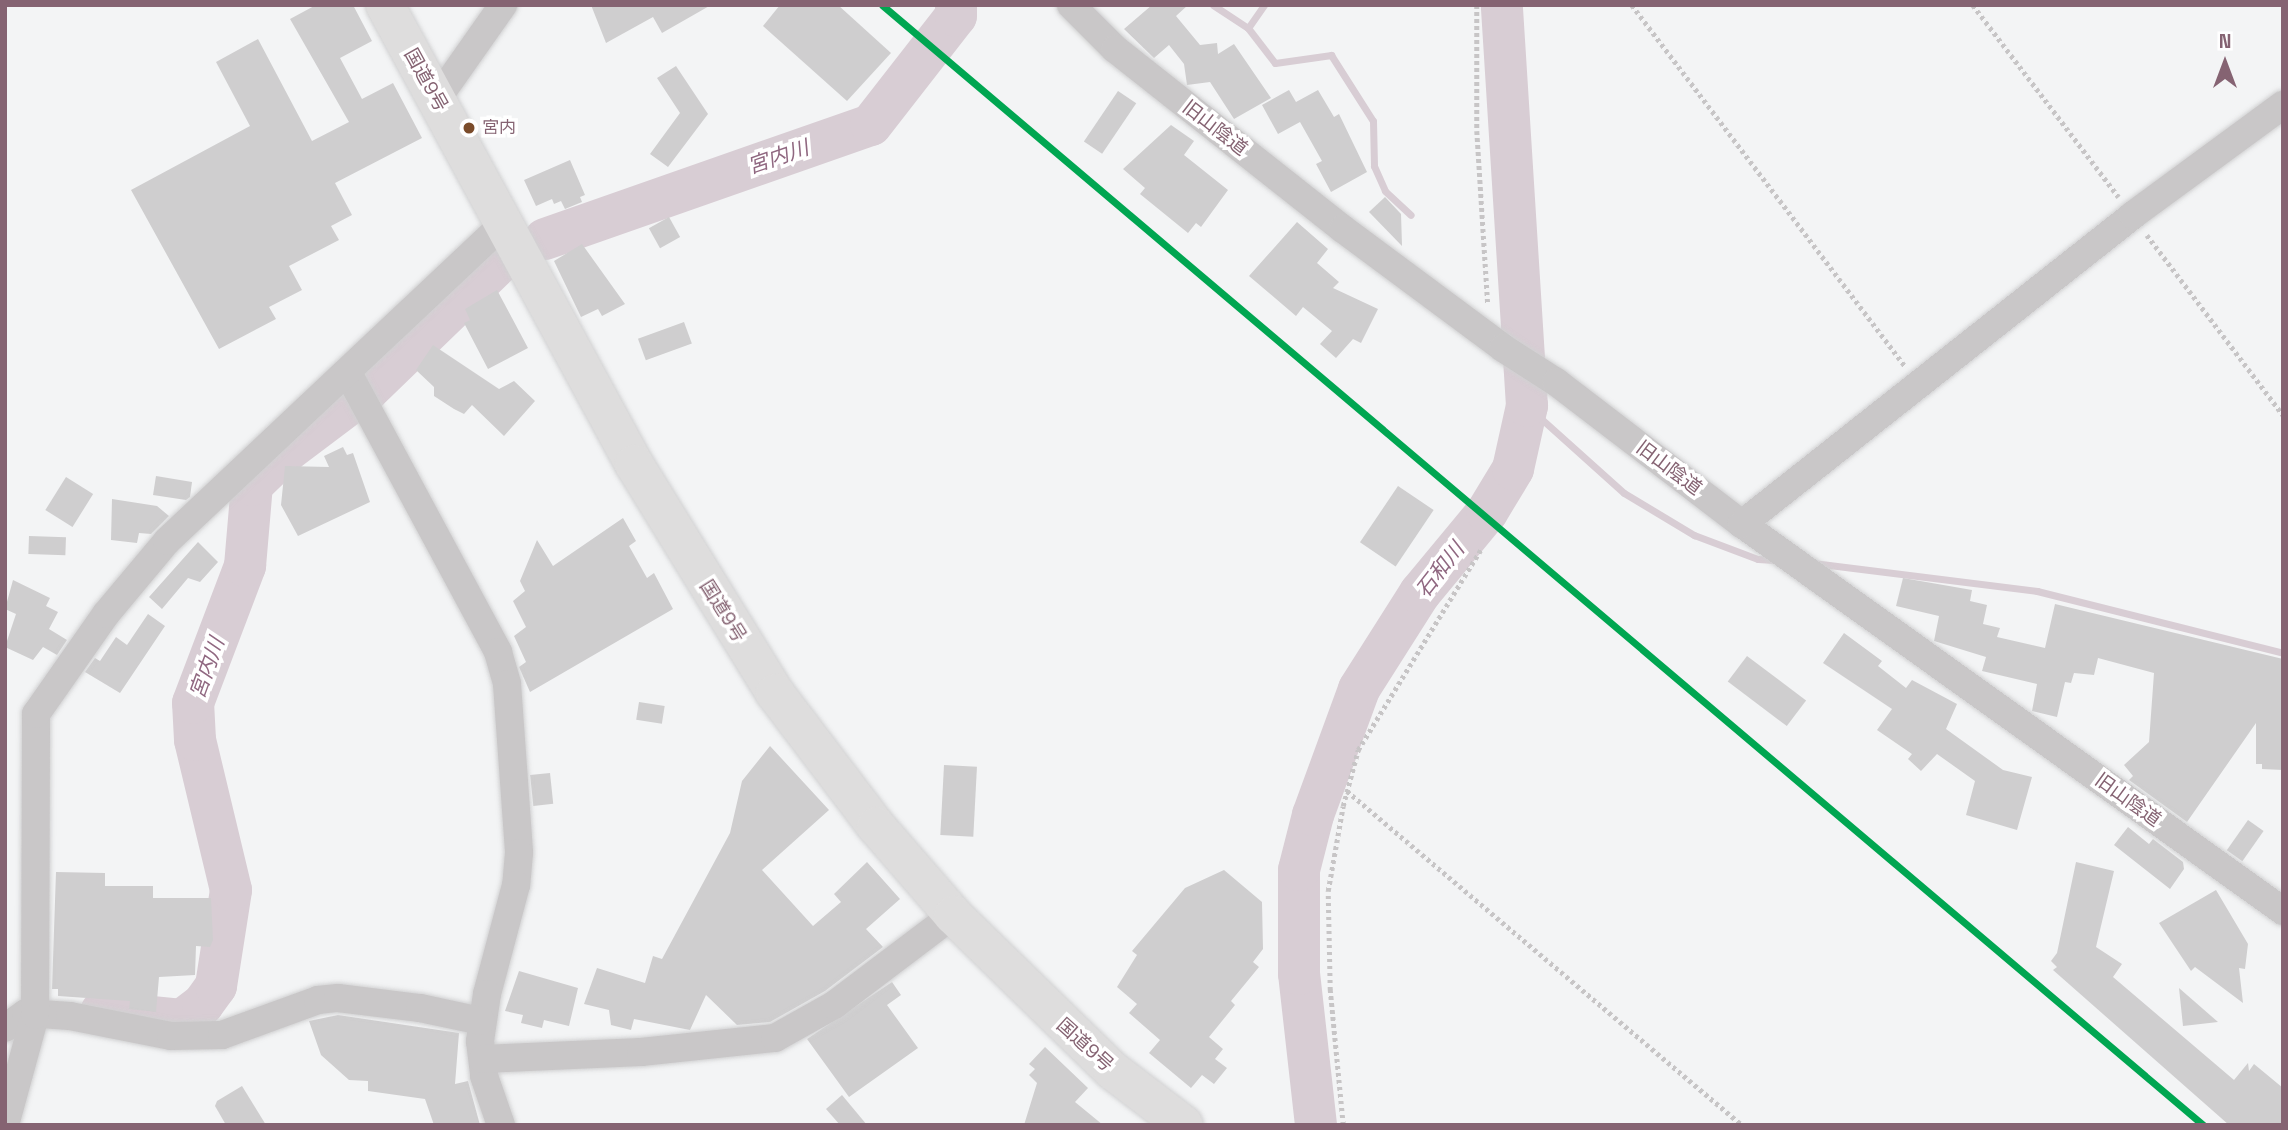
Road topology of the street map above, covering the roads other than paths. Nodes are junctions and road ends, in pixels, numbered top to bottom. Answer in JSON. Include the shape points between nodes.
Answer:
{"nodes":[{"id":1,"x":386,"y":5,"type":"edge"},
{"id":2,"x":503,"y":5,"type":"edge"},
{"id":3,"x":1070,"y":5,"type":"edge"},
{"id":4,"x":437,"y":99,"type":"junction"},
{"id":5,"x":2283,"y":104,"type":"edge"},
{"id":6,"x":505,"y":223,"type":"junction"},
{"id":7,"x":348,"y":373,"type":"junction"},
{"id":8,"x":1742,"y":524,"type":"junction"},
{"id":9,"x":2283,"y":911,"type":"edge"},
{"id":10,"x":953,"y":915,"type":"junction"},
{"id":11,"x":35,"y":1015,"type":"junction"},
{"id":12,"x":481,"y":1021,"type":"junction"},
{"id":13,"x":5,"y":1028,"type":"edge"},
{"id":14,"x":483,"y":1059,"type":"junction"},
{"id":15,"x":5,"y":1125,"type":"edge"},
{"id":16,"x":501,"y":1125,"type":"edge"},
{"id":17,"x":1184,"y":1125,"type":"edge"}],
"edges":[{"from":1,"to":4,"type":"highway","name":"国道9号"},
{"from":2,"to":4,"type":"street"},
{"from":3,"to":8,"type":"street","name":"旧山陰道","via":[[1115,49],[1496,344],[1556,382]]},
{"from":4,"to":6,"type":"highway","name":"国道9号"},
{"from":5,"to":8,"type":"street","via":[[2133,215]]},
{"from":6,"to":7,"type":"street"},
{"from":6,"to":10,"type":"highway","name":"国道9号","via":[[634,464],[767,681],[876,826]]},
{"from":7,"to":11,"type":"street","via":[[167,541],[106,614],[36,713]]},
{"from":7,"to":12,"type":"street","via":[[498,652],[507,684],[519,853],[516,885]]},
{"from":8,"to":9,"type":"street","name":"旧山陰道"},
{"from":10,"to":14,"type":"street","via":[[834,1005],[775,1038],[641,1052]]},
{"from":10,"to":17,"type":"highway","name":"国道9号","via":[[1113,1071]]},
{"from":11,"to":12,"type":"street","via":[[191,1038],[222,1035],[318,1000],[338,998]]},
{"from":11,"to":13,"type":"street","via":[[19,1016]]},
{"from":11,"to":15,"type":"street"},
{"from":12,"to":14,"type":"street"},
{"from":14,"to":16,"type":"street"}]}
